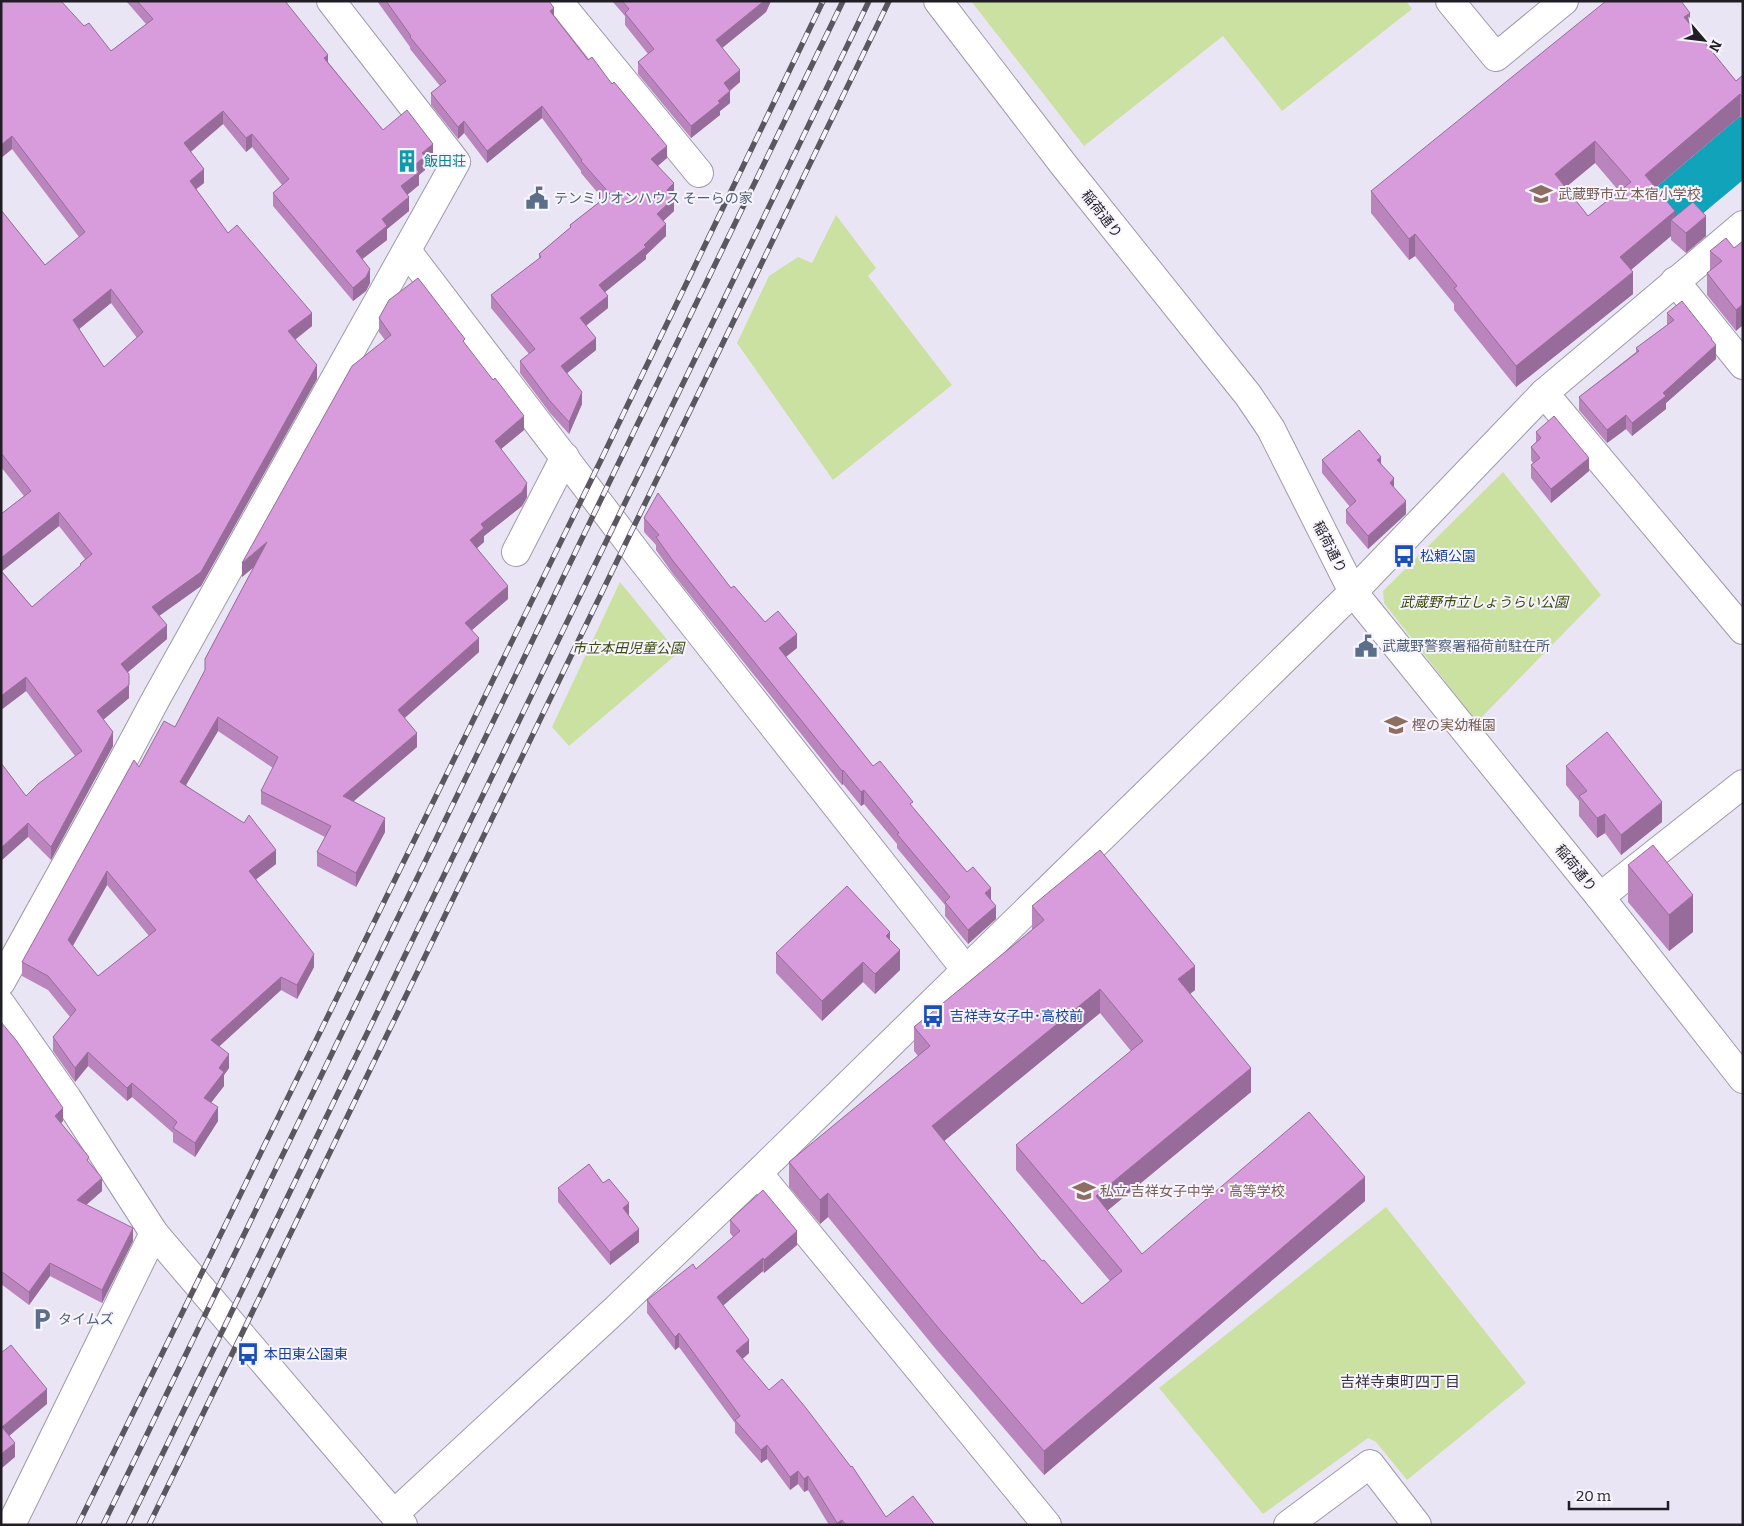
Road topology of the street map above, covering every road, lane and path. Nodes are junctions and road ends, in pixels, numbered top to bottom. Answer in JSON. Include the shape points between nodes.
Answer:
{"nodes":[{"id":1,"x":331,"y":1,"type":"edge"},
{"id":2,"x":558,"y":1,"type":"edge"},
{"id":3,"x":938,"y":1,"type":"edge"},
{"id":4,"x":1450,"y":1,"type":"edge"},
{"id":5,"x":1564,"y":1,"type":"edge"},
{"id":6,"x":699,"y":173,"type":"dead end"},
{"id":7,"x":1743,"y":225,"type":"edge"},
{"id":8,"x":407,"y":250,"type":"junction"},
{"id":9,"x":1675,"y":281,"type":"junction"},
{"id":10,"x":1743,"y":365,"type":"edge"},
{"id":11,"x":1544,"y":394,"type":"junction"},
{"id":12,"x":565,"y":457,"type":"junction"},
{"id":13,"x":516,"y":552,"type":"dead end"},
{"id":14,"x":1353,"y":592,"type":"junction"},
{"id":15,"x":1743,"y":630,"type":"edge"},
{"id":16,"x":1743,"y":784,"type":"edge"},
{"id":17,"x":1600,"y":897,"type":"junction"},
{"id":18,"x":966,"y":970,"type":"junction"},
{"id":19,"x":1,"y":982,"type":"edge"},
{"id":20,"x":1,"y":1004,"type":"edge"},
{"id":21,"x":1743,"y":1079,"type":"edge"},
{"id":22,"x":758,"y":1172,"type":"junction"},
{"id":23,"x":154,"y":1233,"type":"junction"},
{"id":24,"x":398,"y":1520,"type":"edge"},
{"id":25,"x":11,"y":1525,"type":"edge"},
{"id":26,"x":1047,"y":1525,"type":"edge"},
{"id":27,"x":1288,"y":1525,"type":"edge"},
{"id":28,"x":1417,"y":1525,"type":"edge"}],
"edges":[{"from":1,"to":8,"type":"street","via":[[456,162]]},
{"from":2,"to":6,"type":"street"},
{"from":3,"to":14,"type":"street","name":"稲荷通り","via":[[1085,192],[1248,395],[1271,429]]},
{"from":4,"to":5,"type":"street","via":[[1496,57]]},
{"from":7,"to":9,"type":"street"},
{"from":8,"to":12,"type":"street"},
{"from":8,"to":19,"type":"street"},
{"from":9,"to":10,"type":"street"},
{"from":9,"to":11,"type":"street"},
{"from":11,"to":14,"type":"street"},
{"from":11,"to":15,"type":"street"},
{"from":12,"to":13,"type":"street"},
{"from":12,"to":18,"type":"street"},
{"from":14,"to":17,"type":"street","name":"稲荷通り"},
{"from":14,"to":18,"type":"street"},
{"from":16,"to":17,"type":"street"},
{"from":17,"to":21,"type":"street","name":"稲荷通り"},
{"from":18,"to":22,"type":"street"},
{"from":20,"to":23,"type":"street","via":[[67,1098]]},
{"from":22,"to":24,"type":"street"},
{"from":22,"to":26,"type":"street"},
{"from":23,"to":24,"type":"street"},
{"from":23,"to":25,"type":"street"},
{"from":27,"to":28,"type":"street","via":[[1370,1464]]}]}
